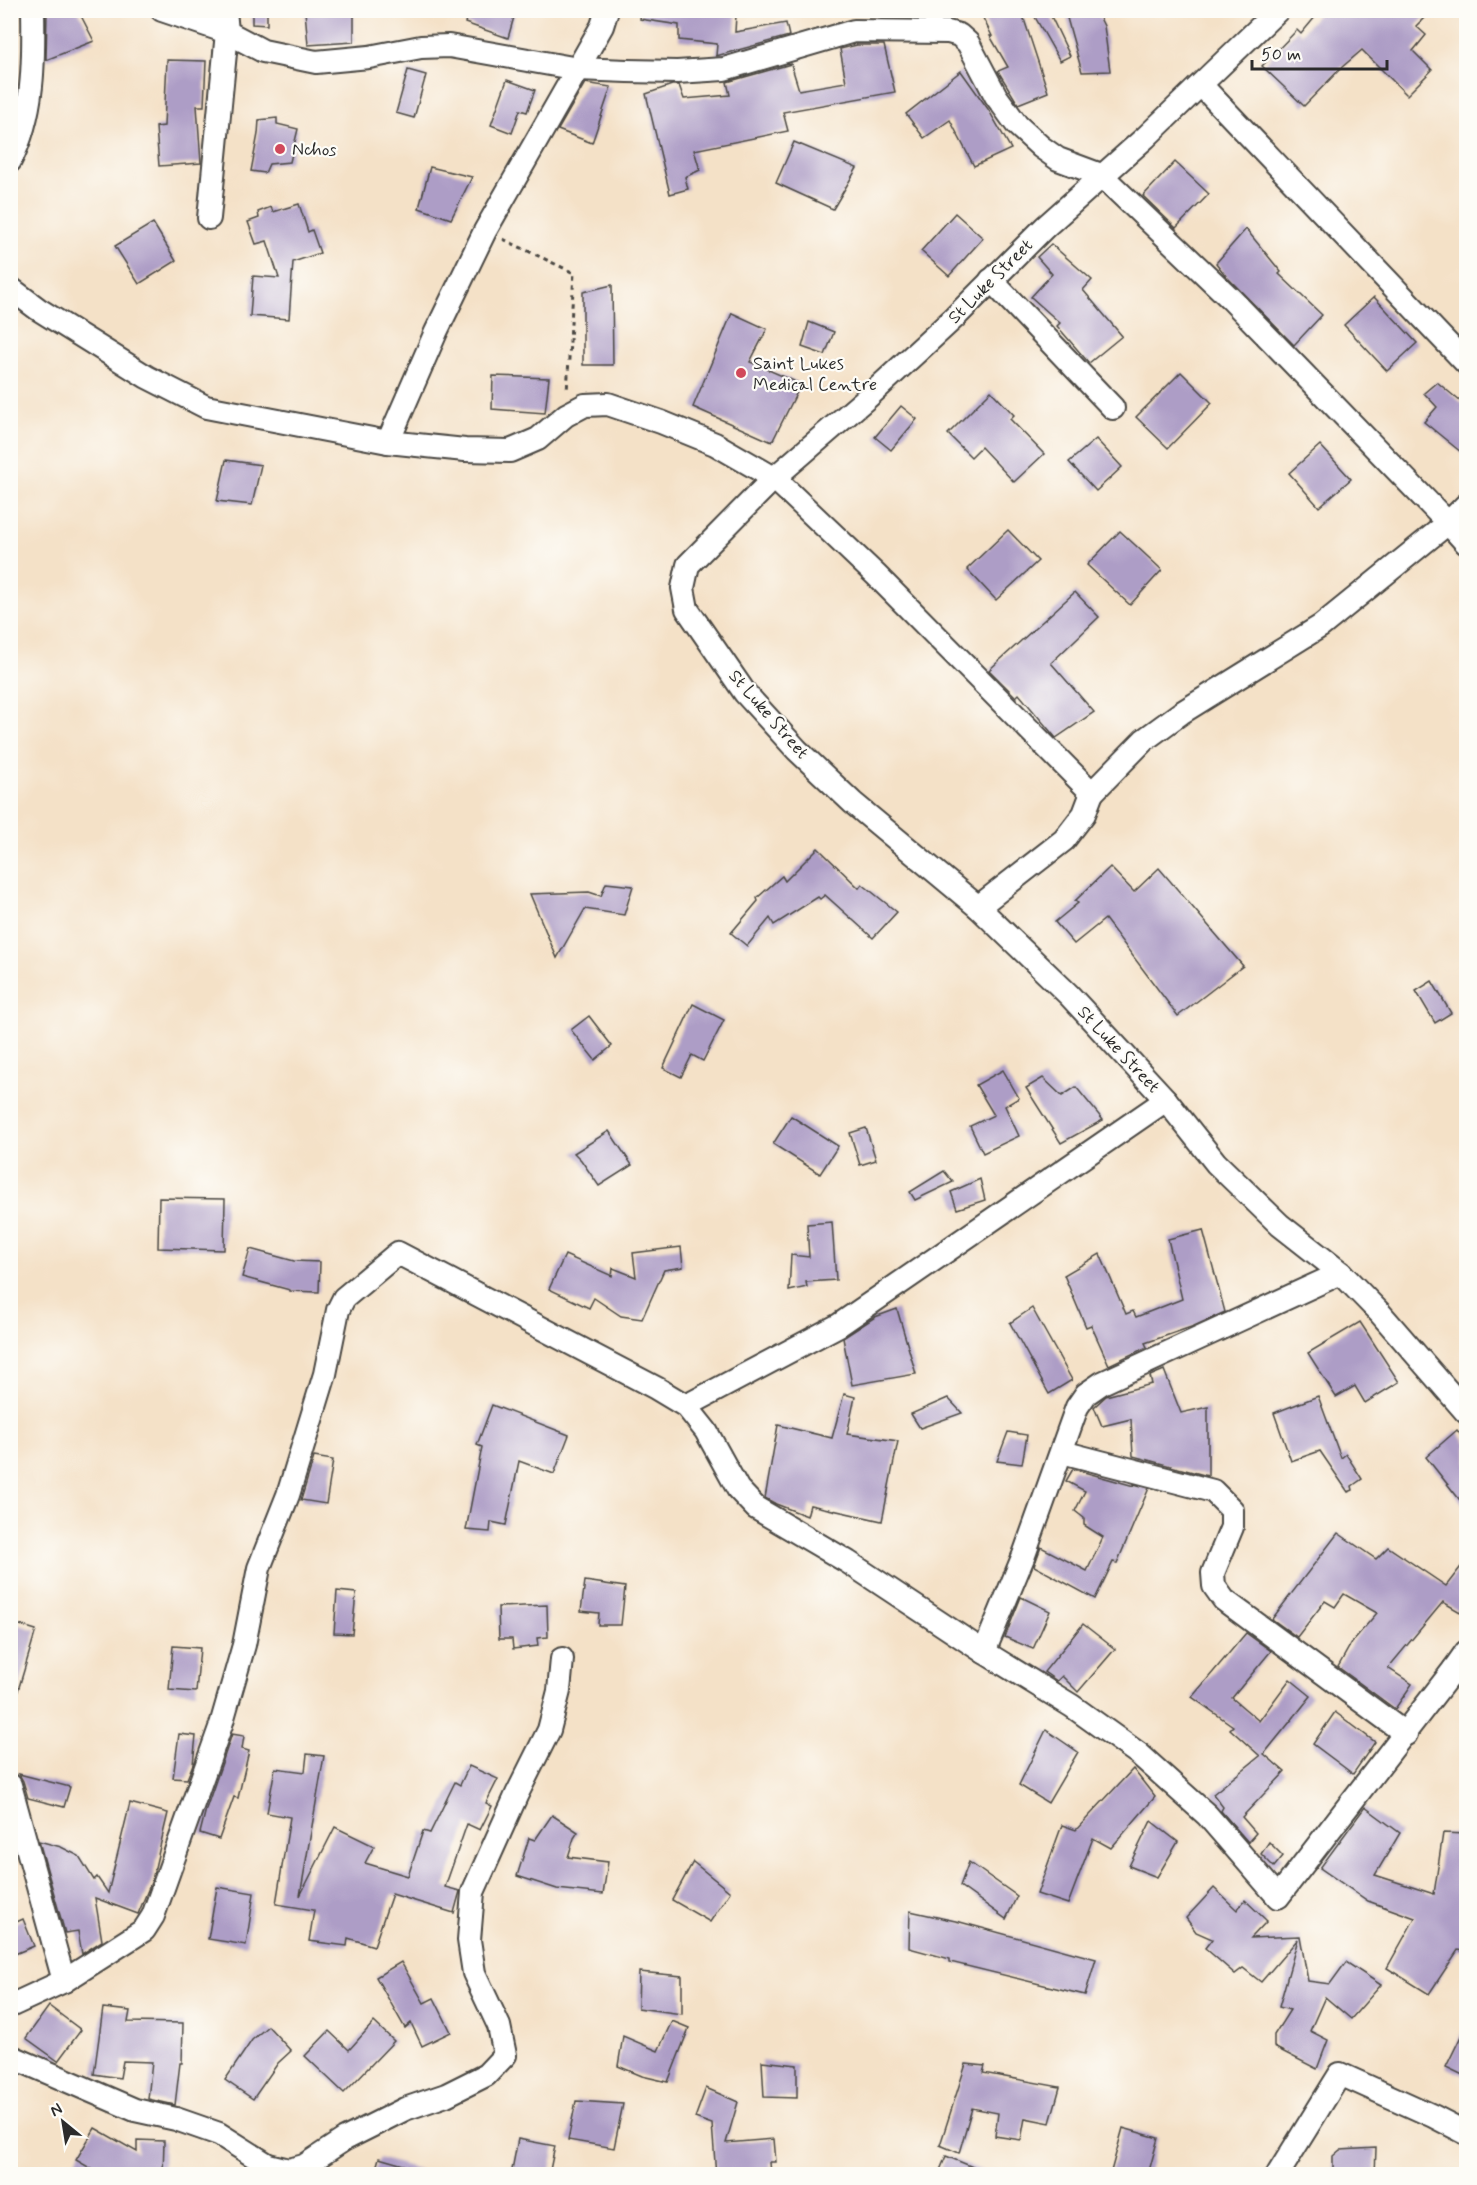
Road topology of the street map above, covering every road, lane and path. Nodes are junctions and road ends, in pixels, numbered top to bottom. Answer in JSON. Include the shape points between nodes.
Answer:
{"nodes":[{"id":1,"x":33,"y":10,"type":"edge"},
{"id":2,"x":162,"y":10,"type":"edge"},
{"id":3,"x":607,"y":10,"type":"edge"},
{"id":4,"x":1278,"y":10,"type":"edge"},
{"id":5,"x":226,"y":21,"type":"edge"},
{"id":6,"x":578,"y":69,"type":"junction"},
{"id":7,"x":1201,"y":85,"type":"junction"},
{"id":8,"x":10,"y":161,"type":"edge"},
{"id":9,"x":1101,"y":175,"type":"junction"},
{"id":10,"x":209,"y":218,"type":"dead end"},
{"id":11,"x":485,"y":231,"type":"junction"},
{"id":12,"x":992,"y":280,"type":"junction"},
{"id":13,"x":10,"y":288,"type":"edge"},
{"id":14,"x":1467,"y":363,"type":"edge"},
{"id":15,"x":1113,"y":408,"type":"dead end"},
{"id":16,"x":566,"y":415,"type":"junction"},
{"id":17,"x":388,"y":442,"type":"junction"},
{"id":18,"x":774,"y":478,"type":"junction"},
{"id":19,"x":1467,"y":505,"type":"edge"},
{"id":20,"x":1448,"y":523,"type":"junction"},
{"id":21,"x":1467,"y":543,"type":"edge"},
{"id":22,"x":1092,"y":793,"type":"junction"},
{"id":23,"x":978,"y":907,"type":"junction"},
{"id":24,"x":1166,"y":1100,"type":"junction"},
{"id":25,"x":1341,"y":1274,"type":"junction"},
{"id":26,"x":686,"y":1406,"type":"junction"},
{"id":27,"x":1467,"y":1412,"type":"edge"},
{"id":28,"x":1062,"y":1452,"type":"junction"},
{"id":29,"x":984,"y":1652,"type":"junction"},
{"id":30,"x":562,"y":1659,"type":"dead end"},
{"id":31,"x":1462,"y":1667,"type":"edge"},
{"id":32,"x":1406,"y":1734,"type":"junction"},
{"id":33,"x":10,"y":1785,"type":"edge"},
{"id":34,"x":64,"y":1981,"type":"junction"},
{"id":35,"x":10,"y":2006,"type":"edge"},
{"id":36,"x":10,"y":2056,"type":"edge"},
{"id":37,"x":1467,"y":2133,"type":"edge"},
{"id":38,"x":1278,"y":2175,"type":"edge"}],
"edges":[{"from":1,"to":8,"type":"street","via":[[29,104]]},
{"from":2,"to":5,"type":"street"},
{"from":3,"to":6,"type":"street"},
{"from":4,"to":7,"type":"street","name":"St Luke Street"},
{"from":5,"to":6,"type":"street","via":[[263,51],[316,62],[449,46]]},
{"from":5,"to":10,"type":"street"},
{"from":6,"to":9,"type":"street","via":[[724,69],[854,32],[948,32],[968,43],[996,96],[1017,125],[1058,159]]},
{"from":6,"to":11,"type":"street"},
{"from":7,"to":9,"type":"street","name":"St Luke Street"},
{"from":7,"to":14,"type":"street"},
{"from":9,"to":12,"type":"street","name":"St Luke Street"},
{"from":9,"to":20,"type":"street","via":[[1239,308]]},
{"from":11,"to":16,"type":"path","via":[[574,273]]},
{"from":11,"to":17,"type":"street"},
{"from":12,"to":15,"type":"street"},
{"from":12,"to":18,"type":"street","name":"St Luke Street","via":[[868,397]]},
{"from":13,"to":17,"type":"street","via":[[147,377],[206,407]]},
{"from":16,"to":17,"type":"street","via":[[538,439],[510,451]]},
{"from":16,"to":18,"type":"street","via":[[585,405],[608,404],[715,444]]},
{"from":18,"to":22,"type":"street"},
{"from":18,"to":23,"type":"street","name":"St Luke Street","via":[[687,565],[683,588],[687,609],[745,693],[797,750],[853,803]]},
{"from":19,"to":20,"type":"street"},
{"from":20,"to":21,"type":"street"},
{"from":20,"to":22,"type":"street","via":[[1321,626],[1181,712],[1144,740]]},
{"from":22,"to":23,"type":"street","via":[[1084,814],[1064,840]]},
{"from":23,"to":24,"type":"street","name":"St Luke Street","via":[[1069,995]]},
{"from":24,"to":25,"type":"street","name":"St Luke Street","via":[[1237,1186]]},
{"from":24,"to":26,"type":"street","via":[[839,1325]]},
{"from":25,"to":27,"type":"street","name":"St Luke Street"},
{"from":25,"to":28,"type":"street","via":[[1102,1383],[1086,1394],[1077,1407]]},
{"from":26,"to":29,"type":"street","via":[[706,1431],[738,1489],[756,1508],[849,1562]]},
{"from":26,"to":34,"type":"street","via":[[398,1253],[344,1298],[288,1495],[259,1568],[244,1645],[221,1725],[153,1916],[144,1930]]},
{"from":28,"to":29,"type":"street"},
{"from":28,"to":32,"type":"street","via":[[1213,1491],[1224,1500],[1232,1510],[1232,1527],[1213,1573],[1214,1586],[1224,1600]]},
{"from":29,"to":32,"type":"street","via":[[1072,1706],[1139,1754],[1207,1815],[1278,1896]]},
{"from":30,"to":36,"type":"street","via":[[549,1730],[473,1893],[469,1940],[474,1973],[499,2026],[505,2055],[486,2075],[405,2109],[345,2139],[304,2166],[289,2170],[268,2165],[219,2134],[135,2110]]},
{"from":31,"to":32,"type":"street"},
{"from":33,"to":34,"type":"street"},
{"from":34,"to":35,"type":"street"},
{"from":37,"to":38,"type":"street","via":[[1340,2074]]}]}
